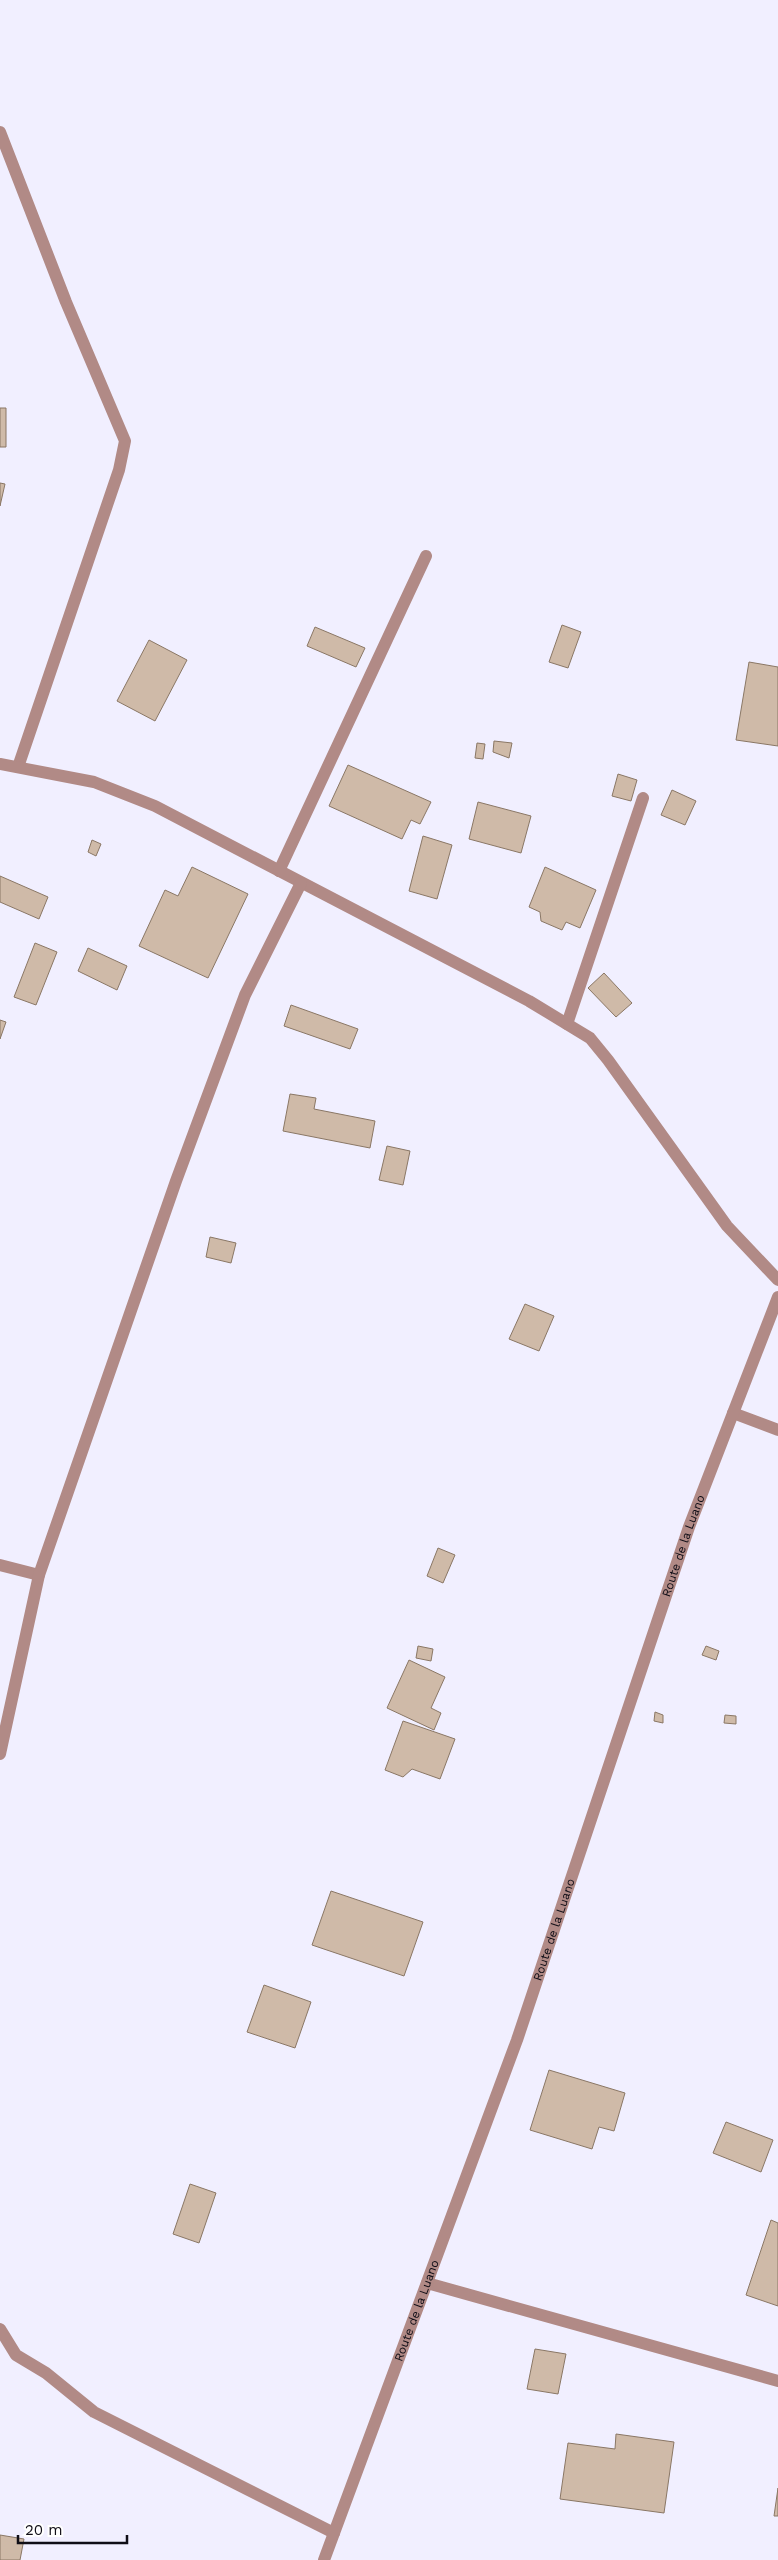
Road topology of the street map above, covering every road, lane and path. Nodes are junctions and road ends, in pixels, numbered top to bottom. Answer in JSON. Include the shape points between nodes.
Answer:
{"nodes":[{"id":1,"x":0,"y":132,"type":"edge"},
{"id":2,"x":426,"y":556,"type":"dead end"},
{"id":3,"x":0,"y":764,"type":"edge"},
{"id":4,"x":18,"y":767,"type":"junction"},
{"id":5,"x":644,"y":798,"type":"dead end"},
{"id":6,"x":279,"y":871,"type":"junction"},
{"id":7,"x":301,"y":883,"type":"junction"},
{"id":8,"x":567,"y":1024,"type":"junction"},
{"id":9,"x":778,"y":1280,"type":"edge"},
{"id":10,"x":778,"y":1297,"type":"edge"},
{"id":11,"x":733,"y":1413,"type":"junction"},
{"id":12,"x":778,"y":1430,"type":"edge"},
{"id":13,"x":0,"y":1565,"type":"edge"},
{"id":14,"x":39,"y":1576,"type":"junction"},
{"id":15,"x":0,"y":1754,"type":"edge"},
{"id":16,"x":427,"y":2283,"type":"junction"},
{"id":17,"x":0,"y":2329,"type":"edge"},
{"id":18,"x":778,"y":2381,"type":"edge"},
{"id":19,"x":334,"y":2533,"type":"junction"},
{"id":20,"x":324,"y":2560,"type":"edge"}],
"edges":[{"from":1,"to":4,"type":"street","via":[[66,302],[125,441],[119,470]]},
{"from":2,"to":6,"type":"street"},
{"from":3,"to":4,"type":"street"},
{"from":4,"to":6,"type":"street","via":[[94,782],[155,806]]},
{"from":5,"to":8,"type":"street"},
{"from":6,"to":7,"type":"street"},
{"from":7,"to":8,"type":"street","via":[[529,1001]]},
{"from":7,"to":14,"type":"street","via":[[245,995],[176,1181]]},
{"from":8,"to":9,"type":"street","via":[[590,1038],[727,1226]]},
{"from":10,"to":11,"type":"street","name":"Route de la Luano"},
{"from":11,"to":12,"type":"street"},
{"from":11,"to":16,"type":"street","name":"Route de la Luano","via":[[689,1527],[517,2040]]},
{"from":13,"to":14,"type":"street"},
{"from":14,"to":15,"type":"street"},
{"from":16,"to":18,"type":"street"},
{"from":16,"to":19,"type":"street","name":"Route de la Luano"},
{"from":17,"to":19,"type":"street","via":[[16,2355],[46,2373],[94,2412]]},
{"from":19,"to":20,"type":"street","name":"Route de la Luano"}]}
